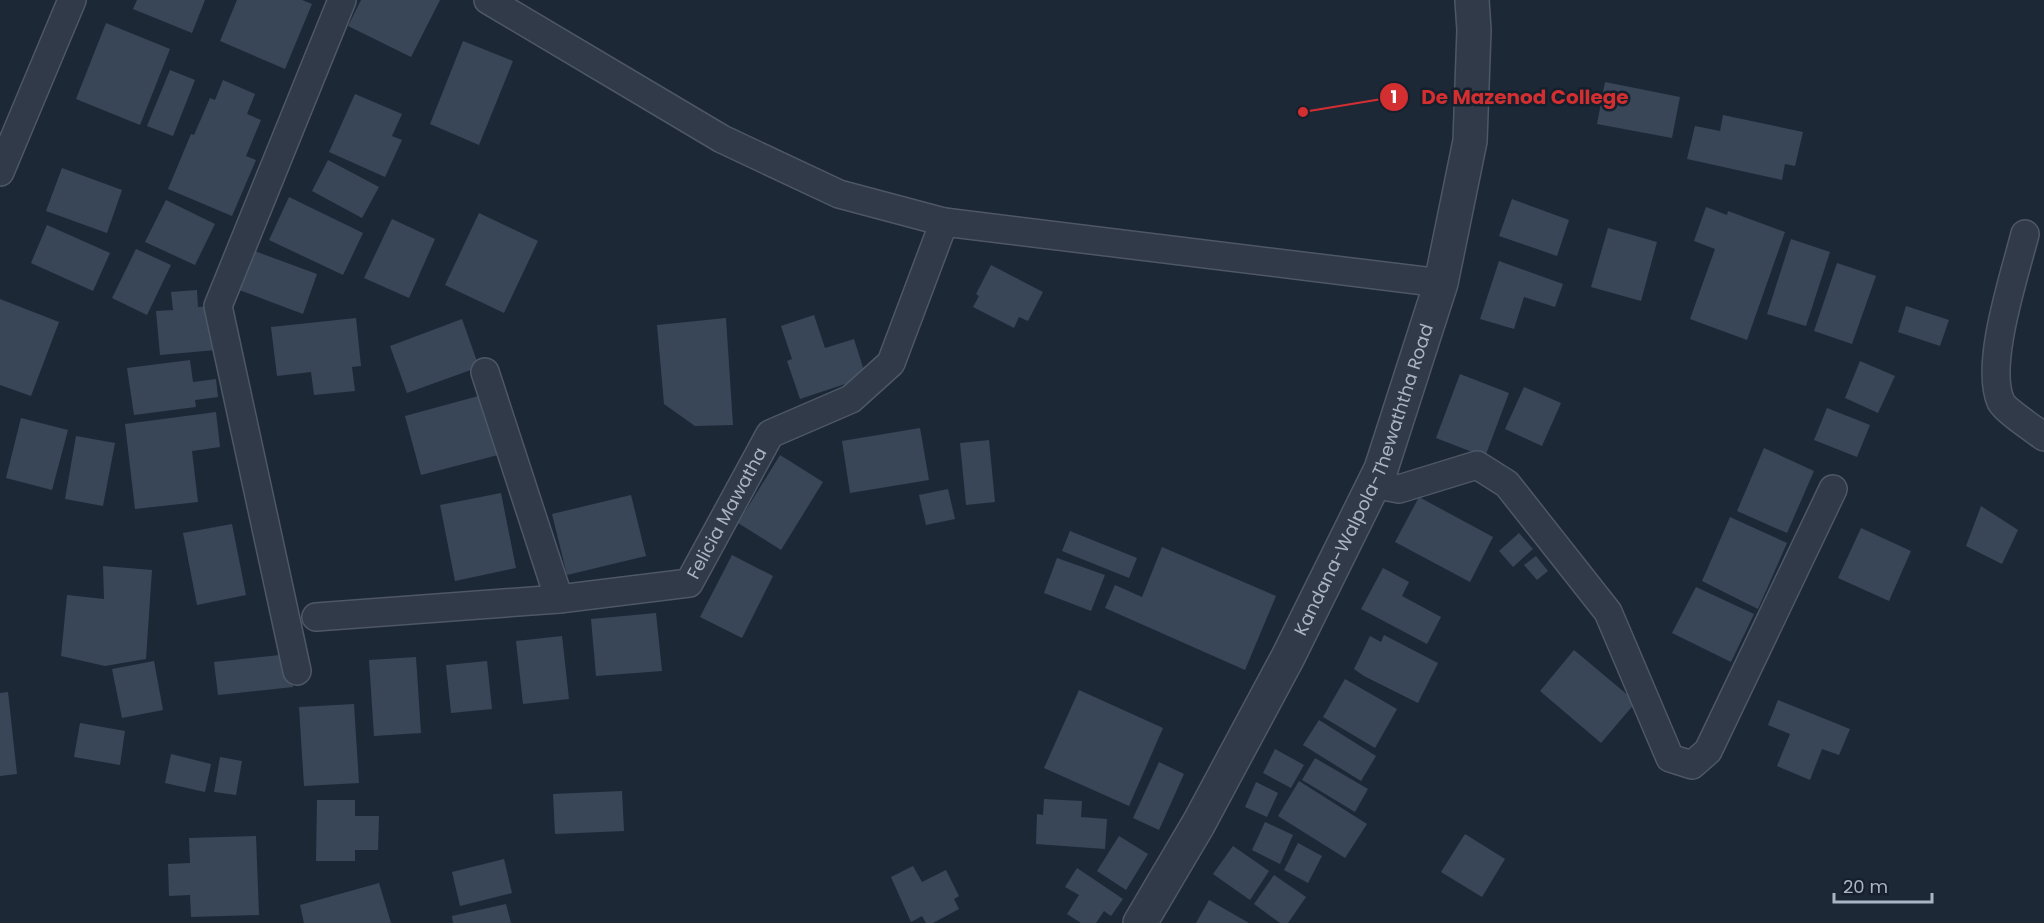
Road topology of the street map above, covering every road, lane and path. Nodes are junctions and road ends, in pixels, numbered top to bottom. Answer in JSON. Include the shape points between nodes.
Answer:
{"nodes":[{"id":1,"x":72,"y":0,"type":"edge"},
{"id":2,"x":342,"y":0,"type":"edge"},
{"id":3,"x":488,"y":0,"type":"edge"},
{"id":4,"x":1472,"y":0,"type":"edge"},
{"id":5,"x":0,"y":172,"type":"edge"},
{"id":6,"x":944,"y":222,"type":"junction"},
{"id":7,"x":2025,"y":234,"type":"dead end"},
{"id":8,"x":1441,"y":283,"type":"junction"},
{"id":9,"x":485,"y":372,"type":"dead end"},
{"id":10,"x":2044,"y":437,"type":"edge"},
{"id":11,"x":1374,"y":484,"type":"junction"},
{"id":12,"x":1833,"y":489,"type":"dead end"},
{"id":13,"x":559,"y":599,"type":"junction"},
{"id":14,"x":316,"y":617,"type":"dead end"},
{"id":15,"x":297,"y":671,"type":"dead end"},
{"id":16,"x":1140,"y":923,"type":"edge"}],
"edges":[{"from":1,"to":5,"type":"street"},
{"from":2,"to":15,"type":"street","via":[[218,306]]},
{"from":3,"to":6,"type":"street","via":[[722,138],[839,194]]},
{"from":4,"to":8,"type":"street","name":"Kandana-Walpola-Thewaththa Road","via":[[1470,141]]},
{"from":6,"to":8,"type":"street"},
{"from":6,"to":13,"type":"street","name":"Felicia Mawatha","via":[[891,363],[851,399],[770,434],[689,583]]},
{"from":7,"to":10,"type":"street","via":[[2002,327],[1996,383],[2002,404]]},
{"from":8,"to":11,"type":"street","name":"Kandana-Walpola-Thewaththa Road"},
{"from":9,"to":13,"type":"street"},
{"from":11,"to":12,"type":"street","via":[[1399,489],[1478,465],[1507,484],[1608,612],[1670,758],[1692,765],[1708,751]]},
{"from":11,"to":16,"type":"street","name":"Kandana-Walpola-Thewaththa Road","via":[[1288,657]]},
{"from":13,"to":14,"type":"street","name":"Felicia Mawatha"}]}
